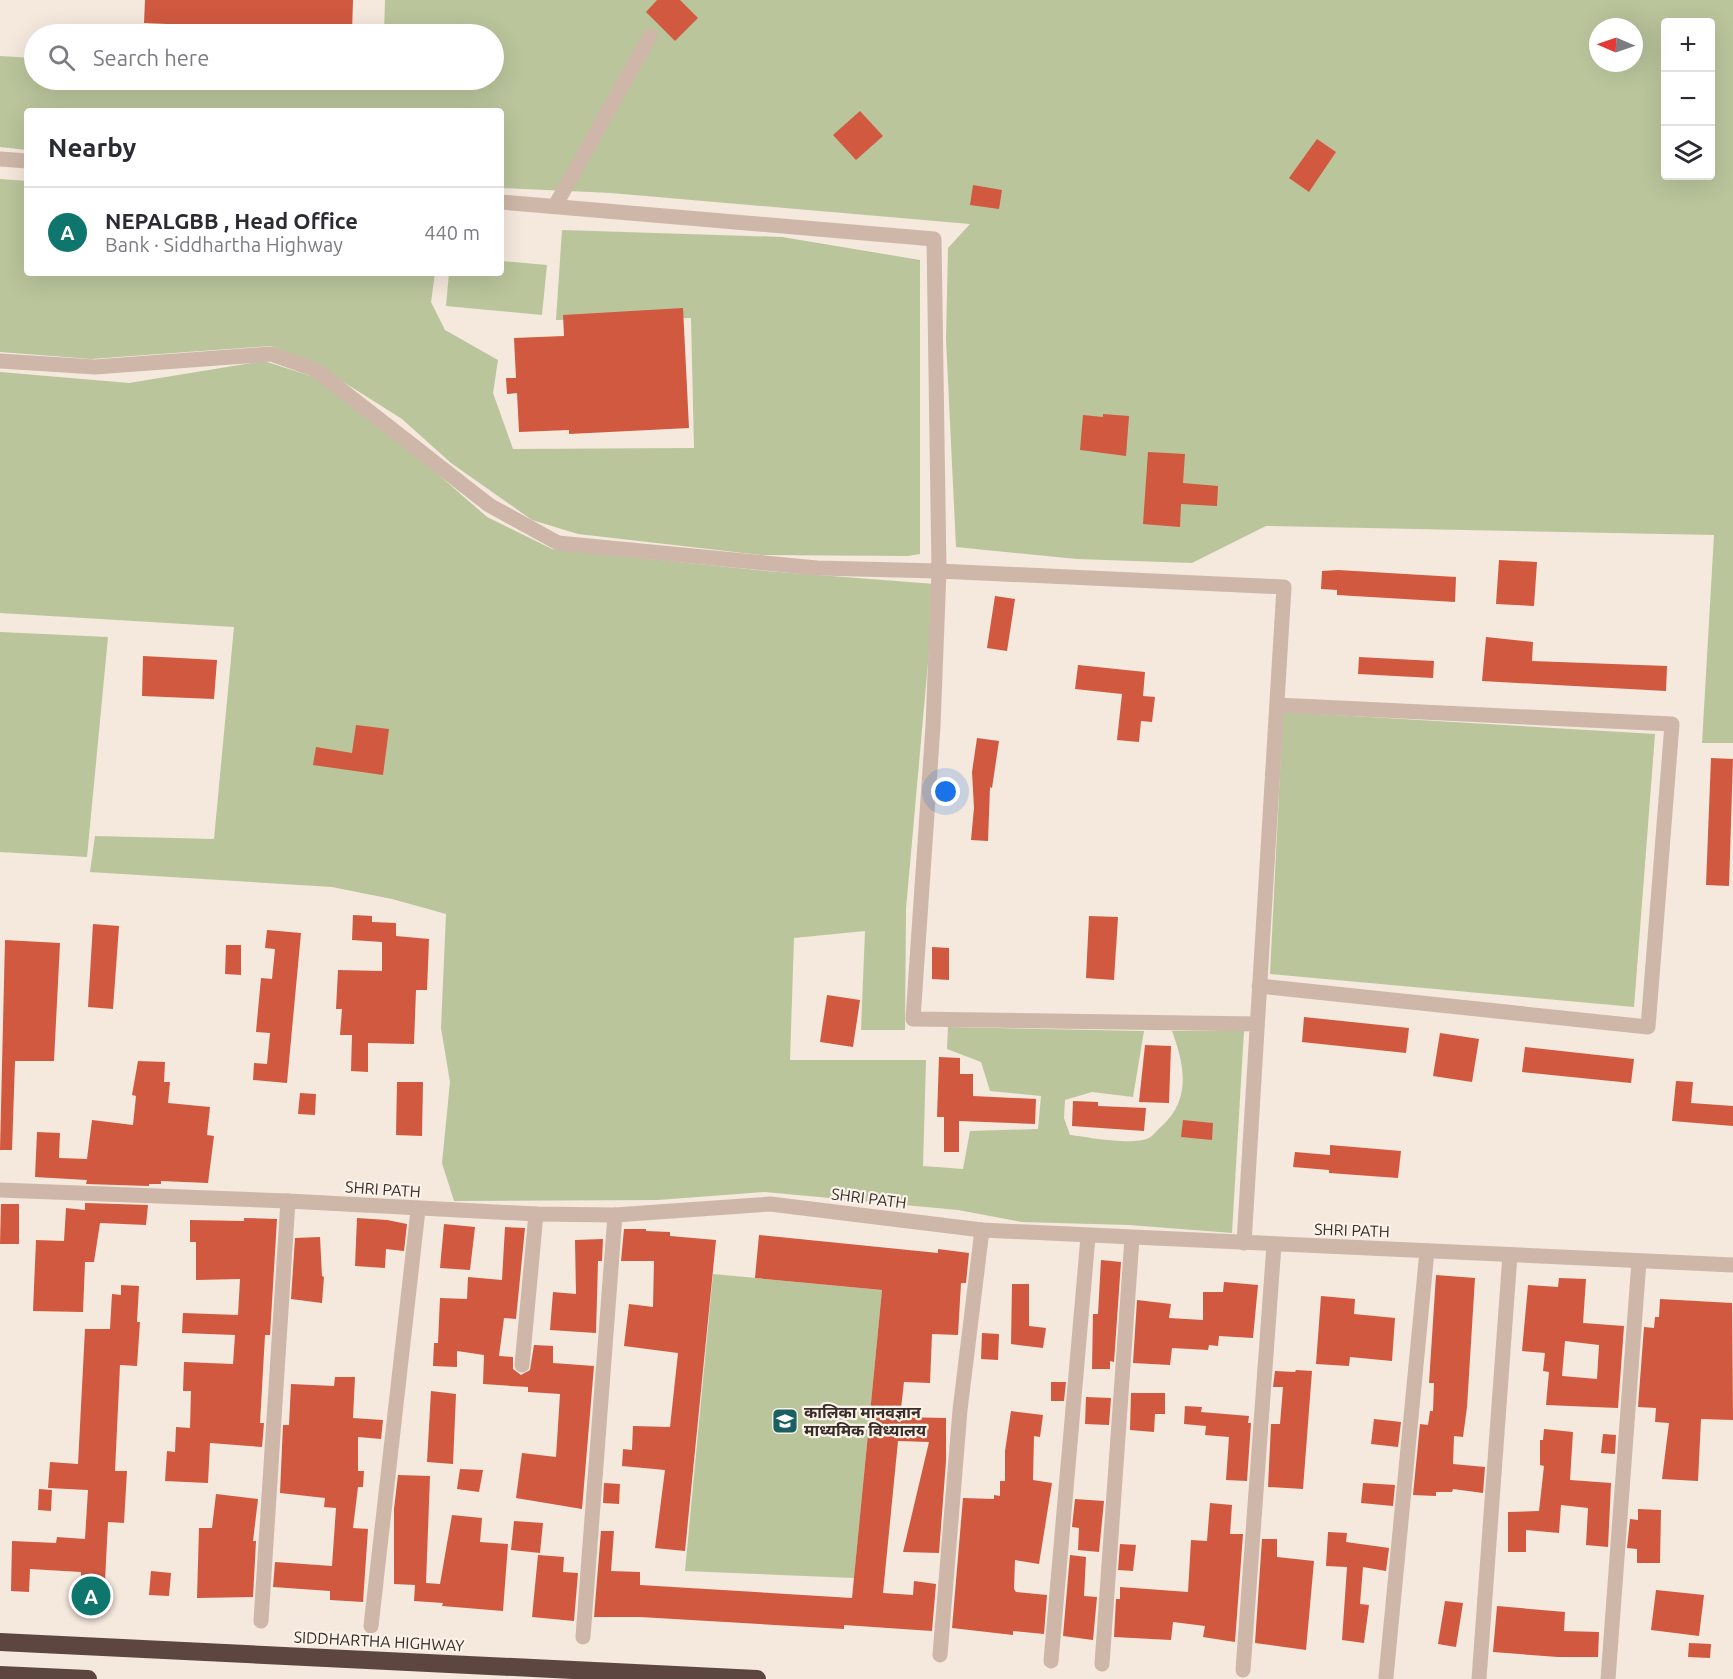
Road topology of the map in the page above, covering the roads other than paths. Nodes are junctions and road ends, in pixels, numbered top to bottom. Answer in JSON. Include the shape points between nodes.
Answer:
{"nodes":[{"id":1,"x":650,"y":36,"type":"dead end"},
{"id":2,"x":0,"y":159,"type":"edge"},
{"id":3,"x":24,"y":161,"type":"edge"},
{"id":4,"x":504,"y":202,"type":"edge"},
{"id":5,"x":555,"y":206,"type":"junction"},
{"id":6,"x":0,"y":361,"type":"edge"},
{"id":7,"x":939,"y":571,"type":"junction"},
{"id":8,"x":1277,"y":705,"type":"junction"},
{"id":9,"x":1259,"y":986,"type":"junction"},
{"id":10,"x":1257,"y":1024,"type":"junction"},
{"id":11,"x":0,"y":1190,"type":"edge"},
{"id":12,"x":288,"y":1201,"type":"junction"},
{"id":13,"x":418,"y":1210,"type":"junction"},
{"id":14,"x":536,"y":1214,"type":"junction"},
{"id":15,"x":615,"y":1215,"type":"junction"},
{"id":16,"x":982,"y":1230,"type":"junction"},
{"id":17,"x":1088,"y":1237,"type":"junction"},
{"id":18,"x":1132,"y":1239,"type":"junction"},
{"id":19,"x":1244,"y":1244,"type":"junction"},
{"id":20,"x":1274,"y":1245,"type":"junction"},
{"id":21,"x":1427,"y":1251,"type":"junction"},
{"id":22,"x":1510,"y":1255,"type":"junction"},
{"id":23,"x":1639,"y":1261,"type":"junction"},
{"id":24,"x":1733,"y":1265,"type":"edge"},
{"id":25,"x":522,"y":1365,"type":"dead end"},
{"id":26,"x":261,"y":1621,"type":"dead end"},
{"id":27,"x":371,"y":1626,"type":"dead end"},
{"id":28,"x":583,"y":1637,"type":"dead end"},
{"id":29,"x":0,"y":1642,"type":"edge"},
{"id":30,"x":940,"y":1655,"type":"dead end"},
{"id":31,"x":1051,"y":1661,"type":"dead end"},
{"id":32,"x":1102,"y":1664,"type":"dead end"},
{"id":33,"x":1243,"y":1670,"type":"dead end"},
{"id":34,"x":0,"y":1675,"type":"edge"},
{"id":35,"x":1386,"y":1677,"type":"dead end"},
{"id":36,"x":88,"y":1679,"type":"edge"},
{"id":37,"x":757,"y":1679,"type":"edge"},
{"id":38,"x":1479,"y":1679,"type":"edge"},
{"id":39,"x":1608,"y":1679,"type":"edge"}],
"edges":[{"from":1,"to":5,"type":"street"},
{"from":2,"to":3,"type":"street"},
{"from":4,"to":5,"type":"street"},
{"from":5,"to":7,"type":"street","via":[[934,239]]},
{"from":6,"to":7,"type":"street","via":[[95,368],[271,354],[316,370],[489,505],[558,543],[817,568]]},
{"from":7,"to":8,"type":"street","via":[[1284,587]]},
{"from":7,"to":10,"type":"street","via":[[913,1019]]},
{"from":8,"to":9,"type":"street"},
{"from":8,"to":9,"type":"street","via":[[1672,724],[1648,1027]]},
{"from":9,"to":10,"type":"street"},
{"from":10,"to":19,"type":"street"},
{"from":11,"to":12,"type":"street","name":"SHRI PATH"},
{"from":12,"to":13,"type":"street","name":"SHRI PATH"},
{"from":12,"to":26,"type":"street"},
{"from":13,"to":14,"type":"street","name":"SHRI PATH"},
{"from":13,"to":27,"type":"street"},
{"from":14,"to":15,"type":"street","name":"SHRI PATH"},
{"from":14,"to":25,"type":"street"},
{"from":15,"to":16,"type":"street","name":"SHRI PATH","via":[[770,1204]]},
{"from":15,"to":28,"type":"street"},
{"from":16,"to":17,"type":"street","name":"SHRI PATH"},
{"from":16,"to":30,"type":"street","via":[[960,1410]]},
{"from":17,"to":18,"type":"street","name":"SHRI PATH"},
{"from":17,"to":31,"type":"street"},
{"from":18,"to":19,"type":"street","name":"SHRI PATH"},
{"from":18,"to":32,"type":"street"},
{"from":19,"to":20,"type":"street","name":"SHRI PATH"},
{"from":20,"to":21,"type":"street","name":"SHRI PATH"},
{"from":20,"to":33,"type":"street"},
{"from":21,"to":22,"type":"street","name":"SHRI PATH"},
{"from":21,"to":35,"type":"street"},
{"from":22,"to":23,"type":"street","name":"SHRI PATH"},
{"from":22,"to":38,"type":"street"},
{"from":23,"to":24,"type":"street","name":"SHRI PATH"},
{"from":23,"to":39,"type":"street"},
{"from":29,"to":37,"type":"highway","name":"SIDDHARTHA HIGHWAY"},
{"from":34,"to":36,"type":"highway"}]}
